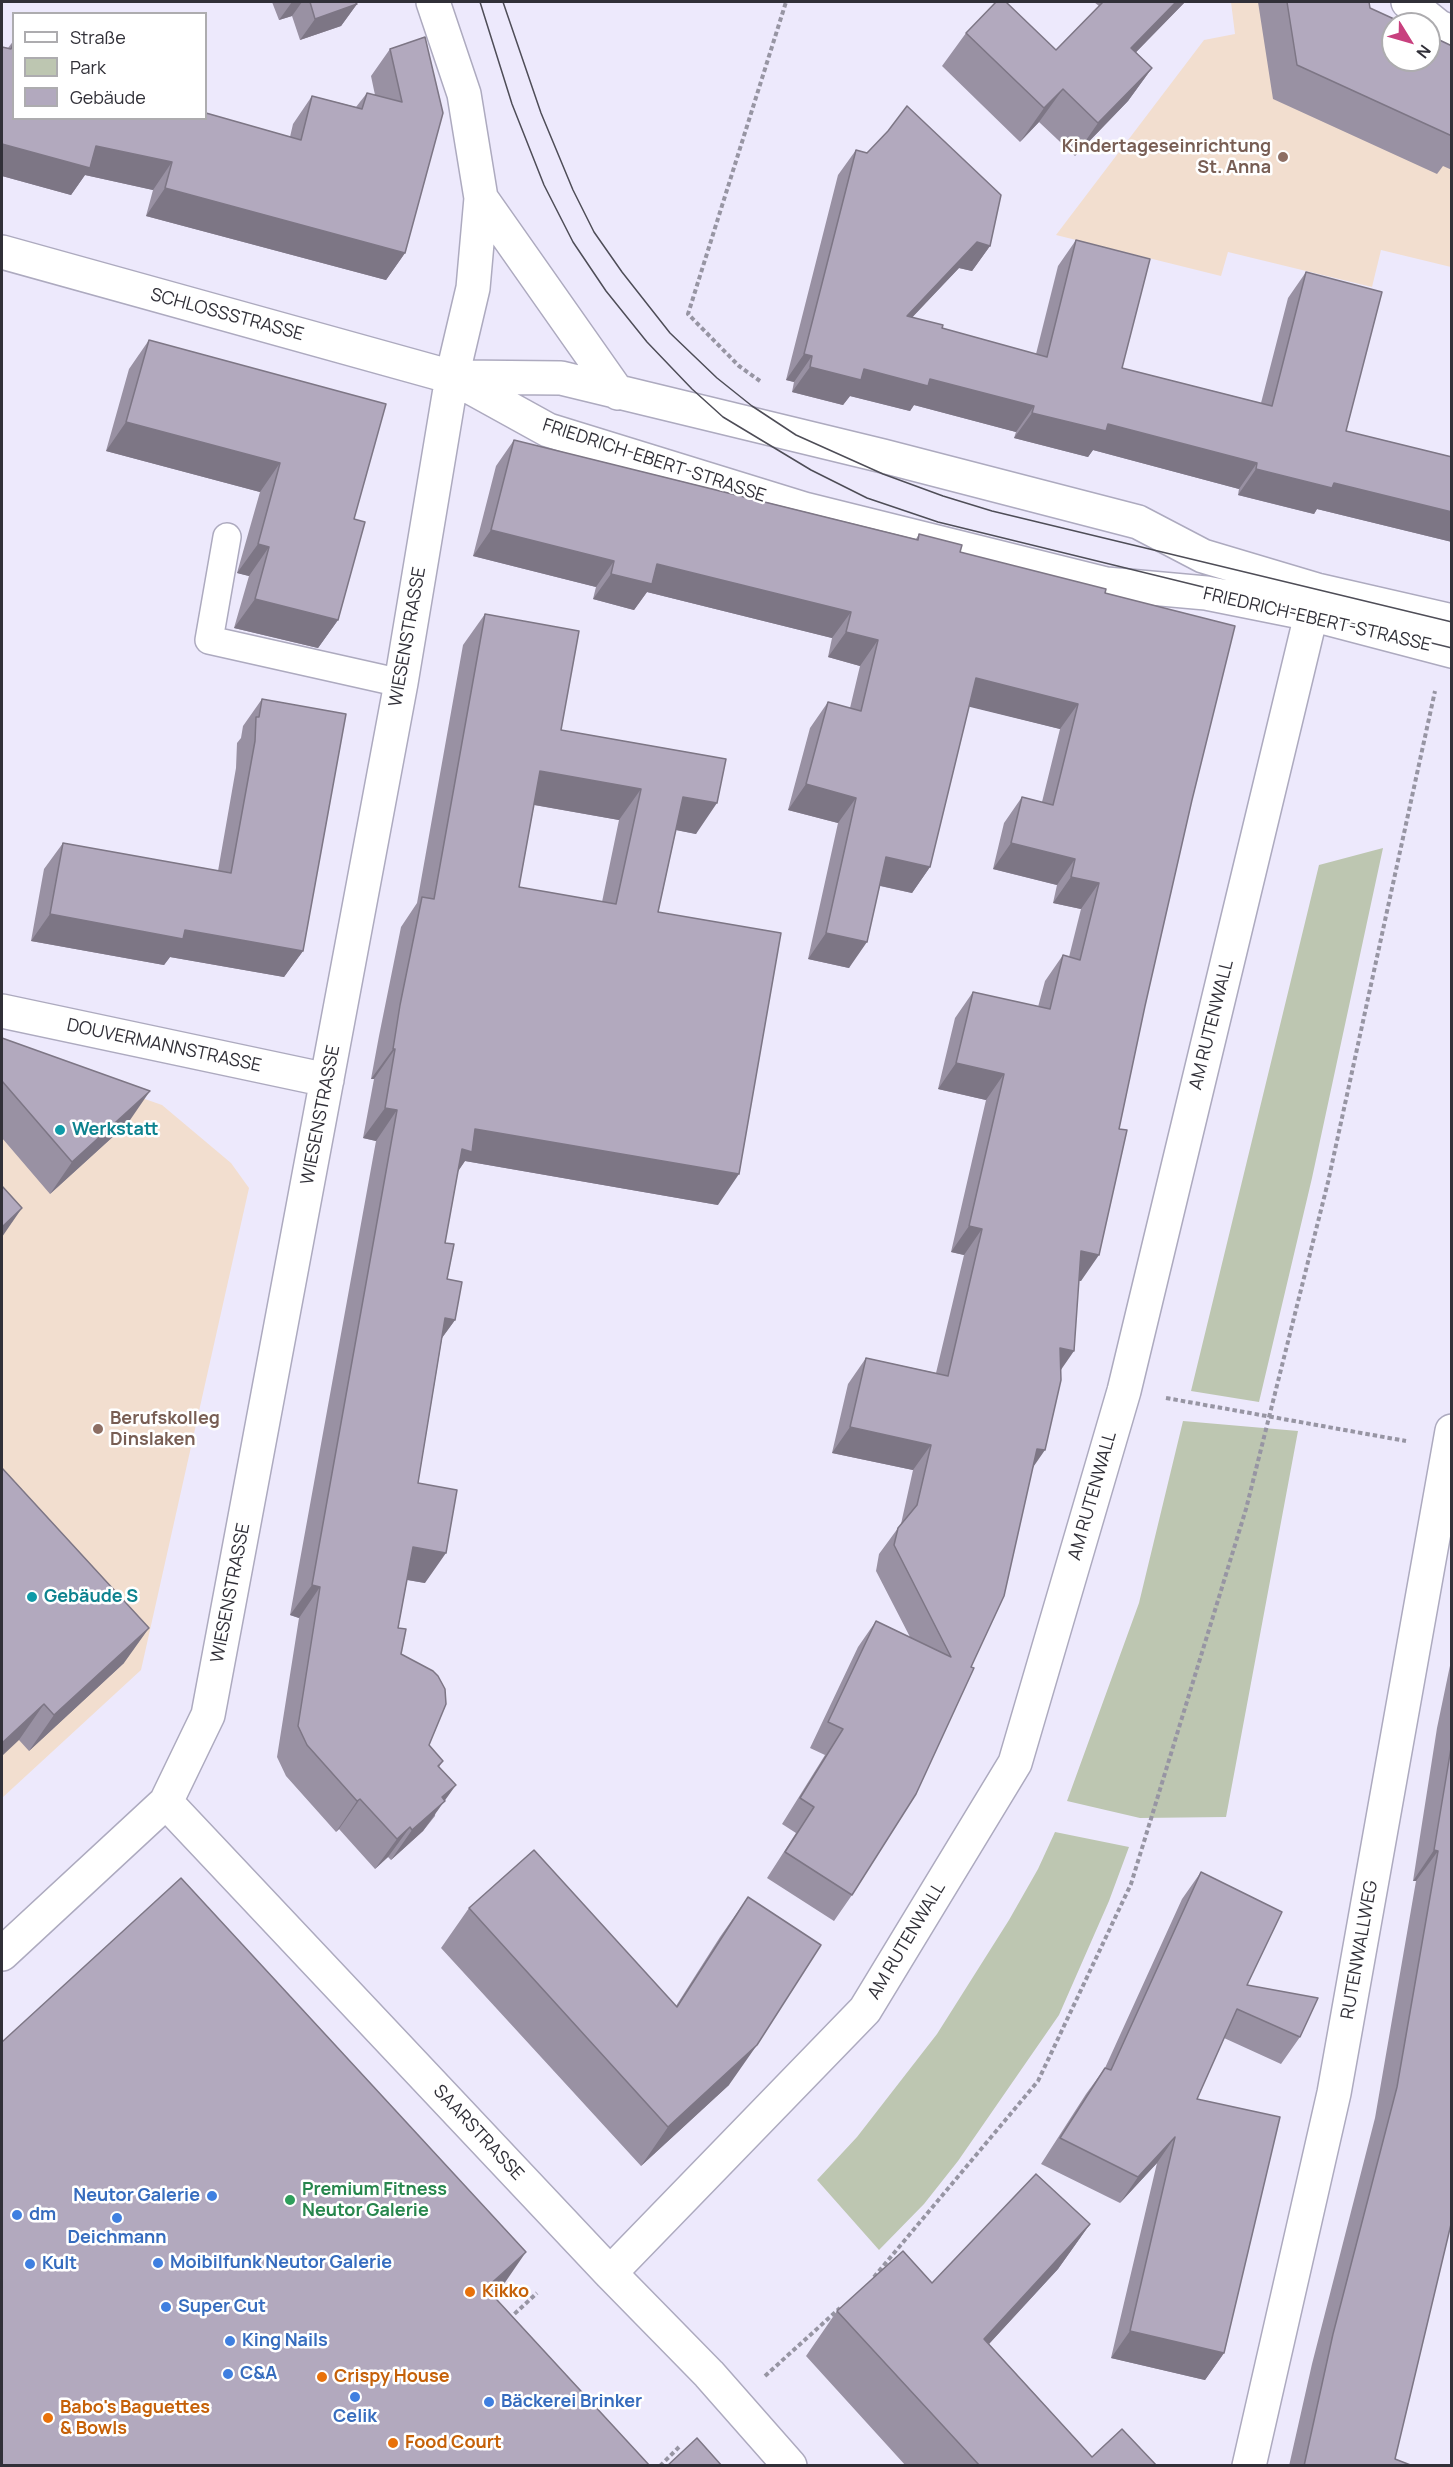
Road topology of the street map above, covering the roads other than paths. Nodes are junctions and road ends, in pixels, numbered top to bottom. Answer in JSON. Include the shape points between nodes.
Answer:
{"nodes":[{"id":1,"x":433,"y":2,"type":"edge"},
{"id":2,"x":1408,"y":2,"type":"edge"},
{"id":3,"x":1452,"y":32,"type":"edge"},
{"id":4,"x":481,"y":198,"type":"junction"},
{"id":5,"x":2,"y":252,"type":"edge"},
{"id":6,"x":452,"y":377,"type":"junction"},
{"id":7,"x":618,"y":393,"type":"junction"},
{"id":8,"x":227,"y":537,"type":"dead end"},
{"id":9,"x":1314,"y":602,"type":"junction"},
{"id":10,"x":1449,"y":640,"type":"edge"},
{"id":11,"x":401,"y":683,"type":"junction"},
{"id":12,"x":2,"y":1011,"type":"edge"},
{"id":13,"x":327,"y":1080,"type":"junction"},
{"id":14,"x":1450,"y":1440,"type":"edge"},
{"id":15,"x":166,"y":1802,"type":"junction"},
{"id":16,"x":2,"y":1954,"type":"edge"},
{"id":17,"x":610,"y":2273,"type":"junction"},
{"id":18,"x":790,"y":2466,"type":"edge"},
{"id":19,"x":1249,"y":2466,"type":"edge"}],
"edges":[{"from":1,"to":4,"type":"street","name":"WIESENSTRASSE","via":[[464,93]]},
{"from":2,"to":3,"type":"street","via":[[1438,27]]},
{"from":4,"to":6,"type":"street","name":"WIESENSTRASSE","via":[[473,288]]},
{"from":4,"to":7,"type":"street","name":"WIESENSTRASSE"},
{"from":5,"to":6,"type":"street","name":"SCHLOSSSTRASSE"},
{"from":6,"to":7,"type":"street","name":"FRIEDRICH-EBERT-STRASSE","via":[[561,378]]},
{"from":6,"to":9,"type":"street","name":"FRIEDRICH-EBERT-STRASSE","via":[[548,430],[804,508],[1106,584]]},
{"from":6,"to":11,"type":"street","name":"WIESENSTRASSE"},
{"from":7,"to":9,"type":"street","name":"FRIEDRICH-EBERT-STRASSE","via":[[1138,522],[1203,556]]},
{"from":8,"to":11,"type":"lane","via":[[209,640]]},
{"from":9,"to":10,"type":"street","name":"FRIEDRICH-EBERT-STRASSE"},
{"from":9,"to":17,"type":"street","name":"AM RUTENWALL","via":[[1124,1391],[1015,1763],[865,2010]]},
{"from":11,"to":13,"type":"street","name":"WIESENSTRASSE"},
{"from":12,"to":13,"type":"street","name":"DOUVERMANNSTRASSE"},
{"from":13,"to":15,"type":"street","name":"WIESENSTRASSE","via":[[208,1715]]},
{"from":14,"to":19,"type":"street","name":"RUTENWALLWEG","via":[[1334,2093]]},
{"from":15,"to":16,"type":"street","name":"WIESENSTRASSE"},
{"from":15,"to":17,"type":"street","name":"SAARSTRASSE"},
{"from":17,"to":18,"type":"street","name":"SAARSTRASSE","via":[[709,2374]]}]}
